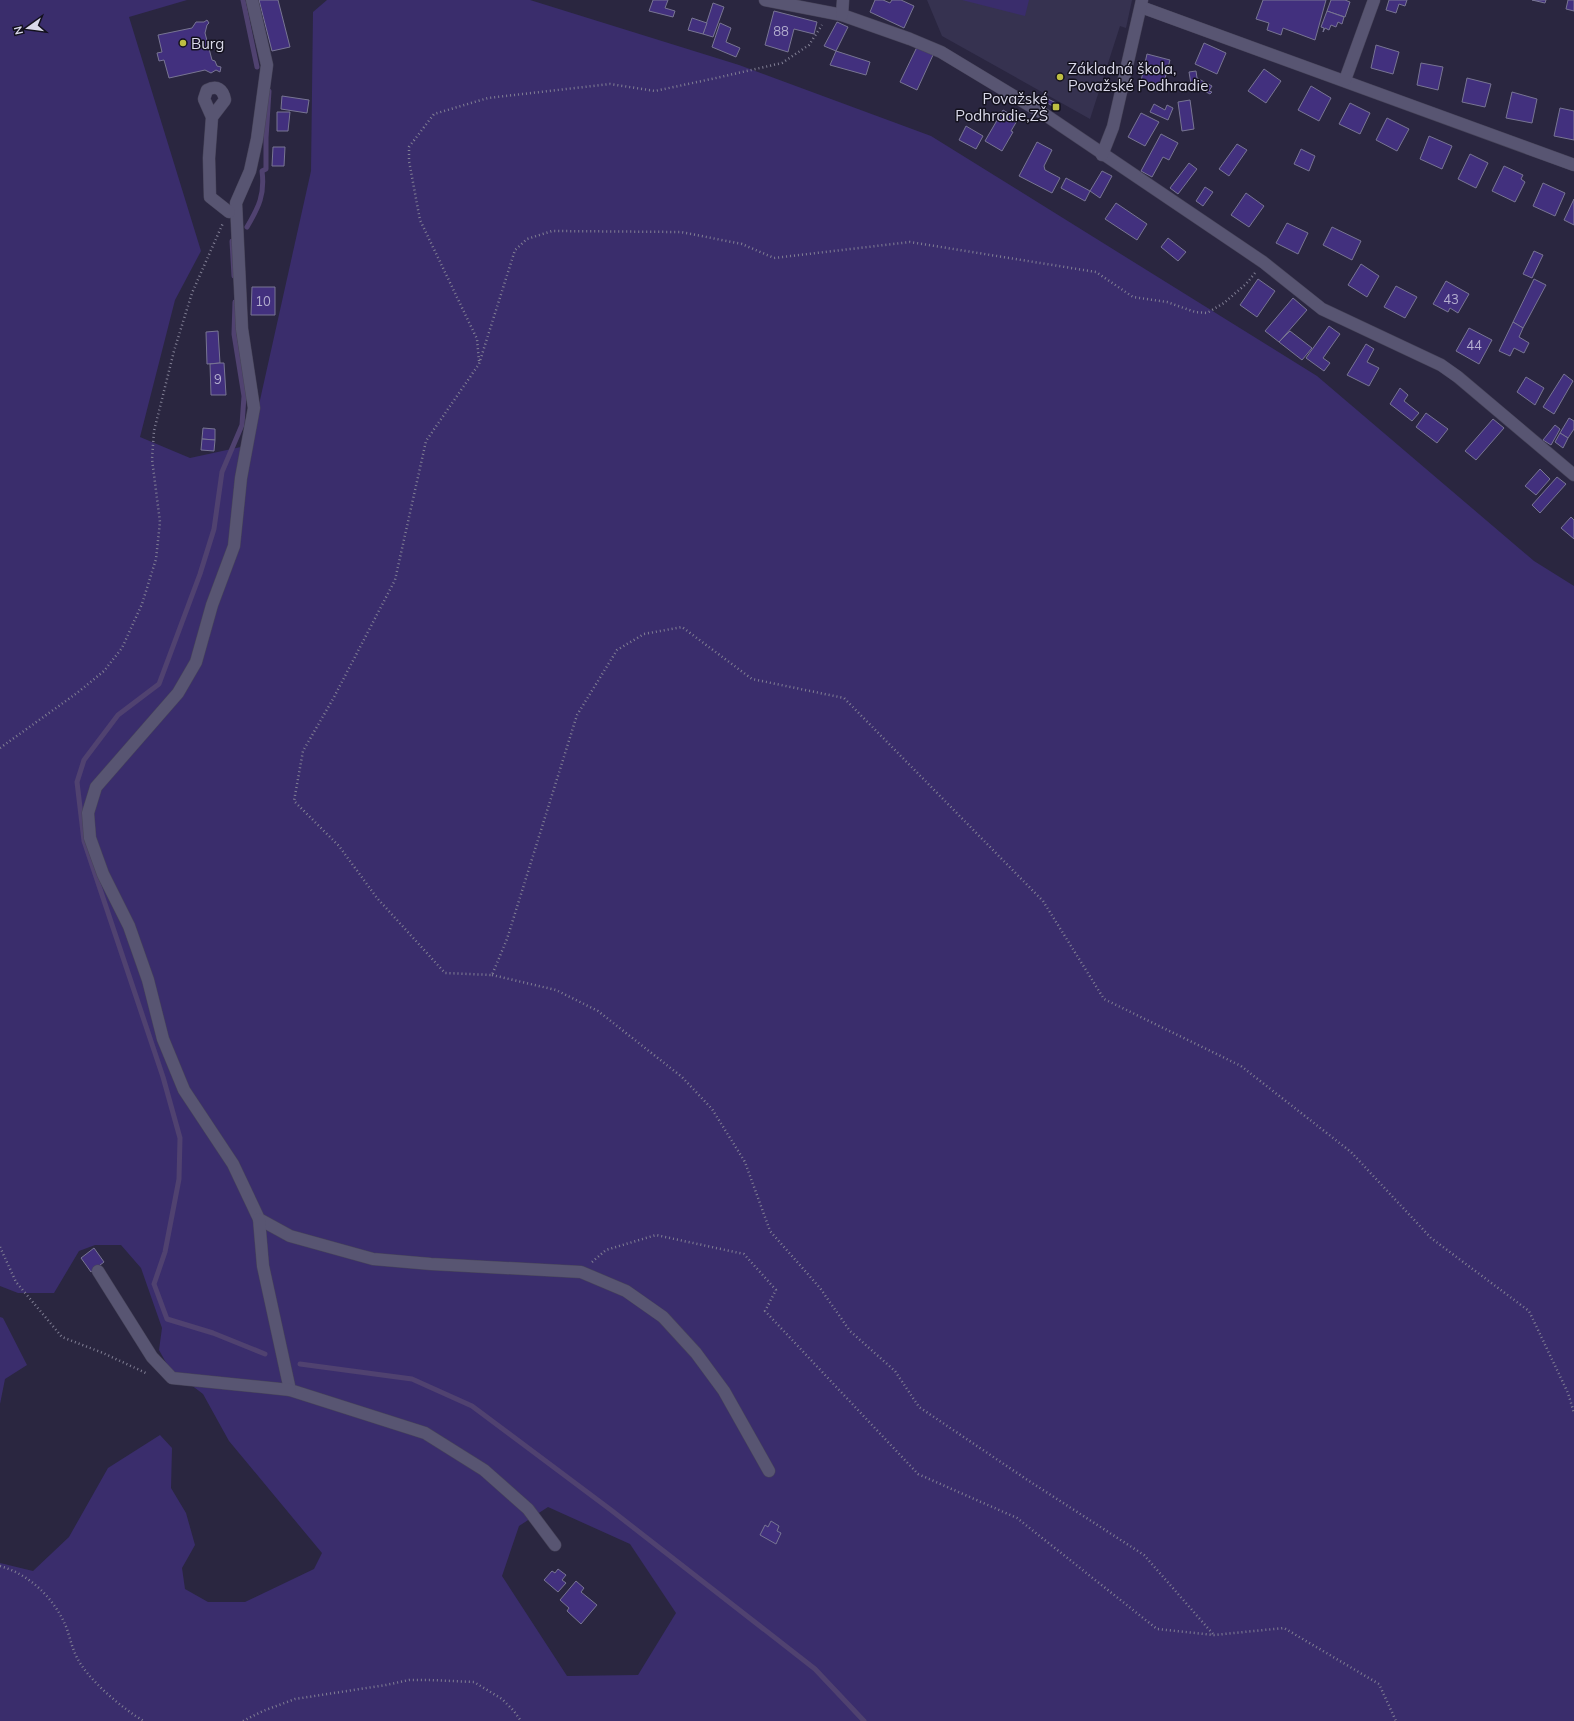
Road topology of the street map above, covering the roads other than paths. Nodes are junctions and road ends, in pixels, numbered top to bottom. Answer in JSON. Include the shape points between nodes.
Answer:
{"nodes":[{"id":1,"x":252,"y":0,"type":"edge"},
{"id":2,"x":765,"y":0,"type":"edge"},
{"id":3,"x":843,"y":0,"type":"edge"},
{"id":4,"x":1374,"y":0,"type":"edge"},
{"id":5,"x":1142,"y":3,"type":"edge"},
{"id":6,"x":836,"y":14,"type":"junction"},
{"id":7,"x":1345,"y":80,"type":"junction"},
{"id":8,"x":212,"y":117,"type":"dead end"},
{"id":9,"x":1102,"y":155,"type":"junction"},
{"id":10,"x":1574,"y":165,"type":"edge"},
{"id":11,"x":229,"y":212,"type":"road end"},
{"id":12,"x":1574,"y":475,"type":"edge"},
{"id":13,"x":259,"y":1219,"type":"junction"},
{"id":14,"x":98,"y":1270,"type":"dead end"},
{"id":15,"x":290,"y":1390,"type":"junction"},
{"id":16,"x":769,"y":1471,"type":"dead end"},
{"id":17,"x":555,"y":1545,"type":"dead end"}],
"edges":[{"from":1,"to":13,"type":"street","via":[[267,65],[250,171],[236,203],[242,329],[254,408],[241,478],[234,546],[212,606],[196,662],[178,693],[96,787],[88,813],[90,838],[103,874],[129,926],[148,980],[163,1039],[184,1090],[233,1164]]},
{"from":2,"to":6,"type":"street"},
{"from":3,"to":6,"type":"street"},
{"from":4,"to":7,"type":"street"},
{"from":5,"to":7,"type":"street"},
{"from":5,"to":9,"type":"street","via":[[1113,127]]},
{"from":6,"to":9,"type":"street","via":[[941,52],[1047,116]]},
{"from":7,"to":10,"type":"street"},
{"from":8,"to":11,"type":"street","via":[[210,197]]},
{"from":9,"to":12,"type":"street","via":[[1263,262],[1322,309],[1422,355],[1458,377]]},
{"from":13,"to":15,"type":"street","via":[[263,1266]]},
{"from":13,"to":16,"type":"street","via":[[290,1236],[373,1259],[581,1272],[626,1291],[663,1317],[696,1353],[724,1391]]},
{"from":14,"to":15,"type":"street","via":[[152,1357],[172,1378]]},
{"from":15,"to":17,"type":"street","via":[[425,1433],[484,1470],[528,1509]]}]}
